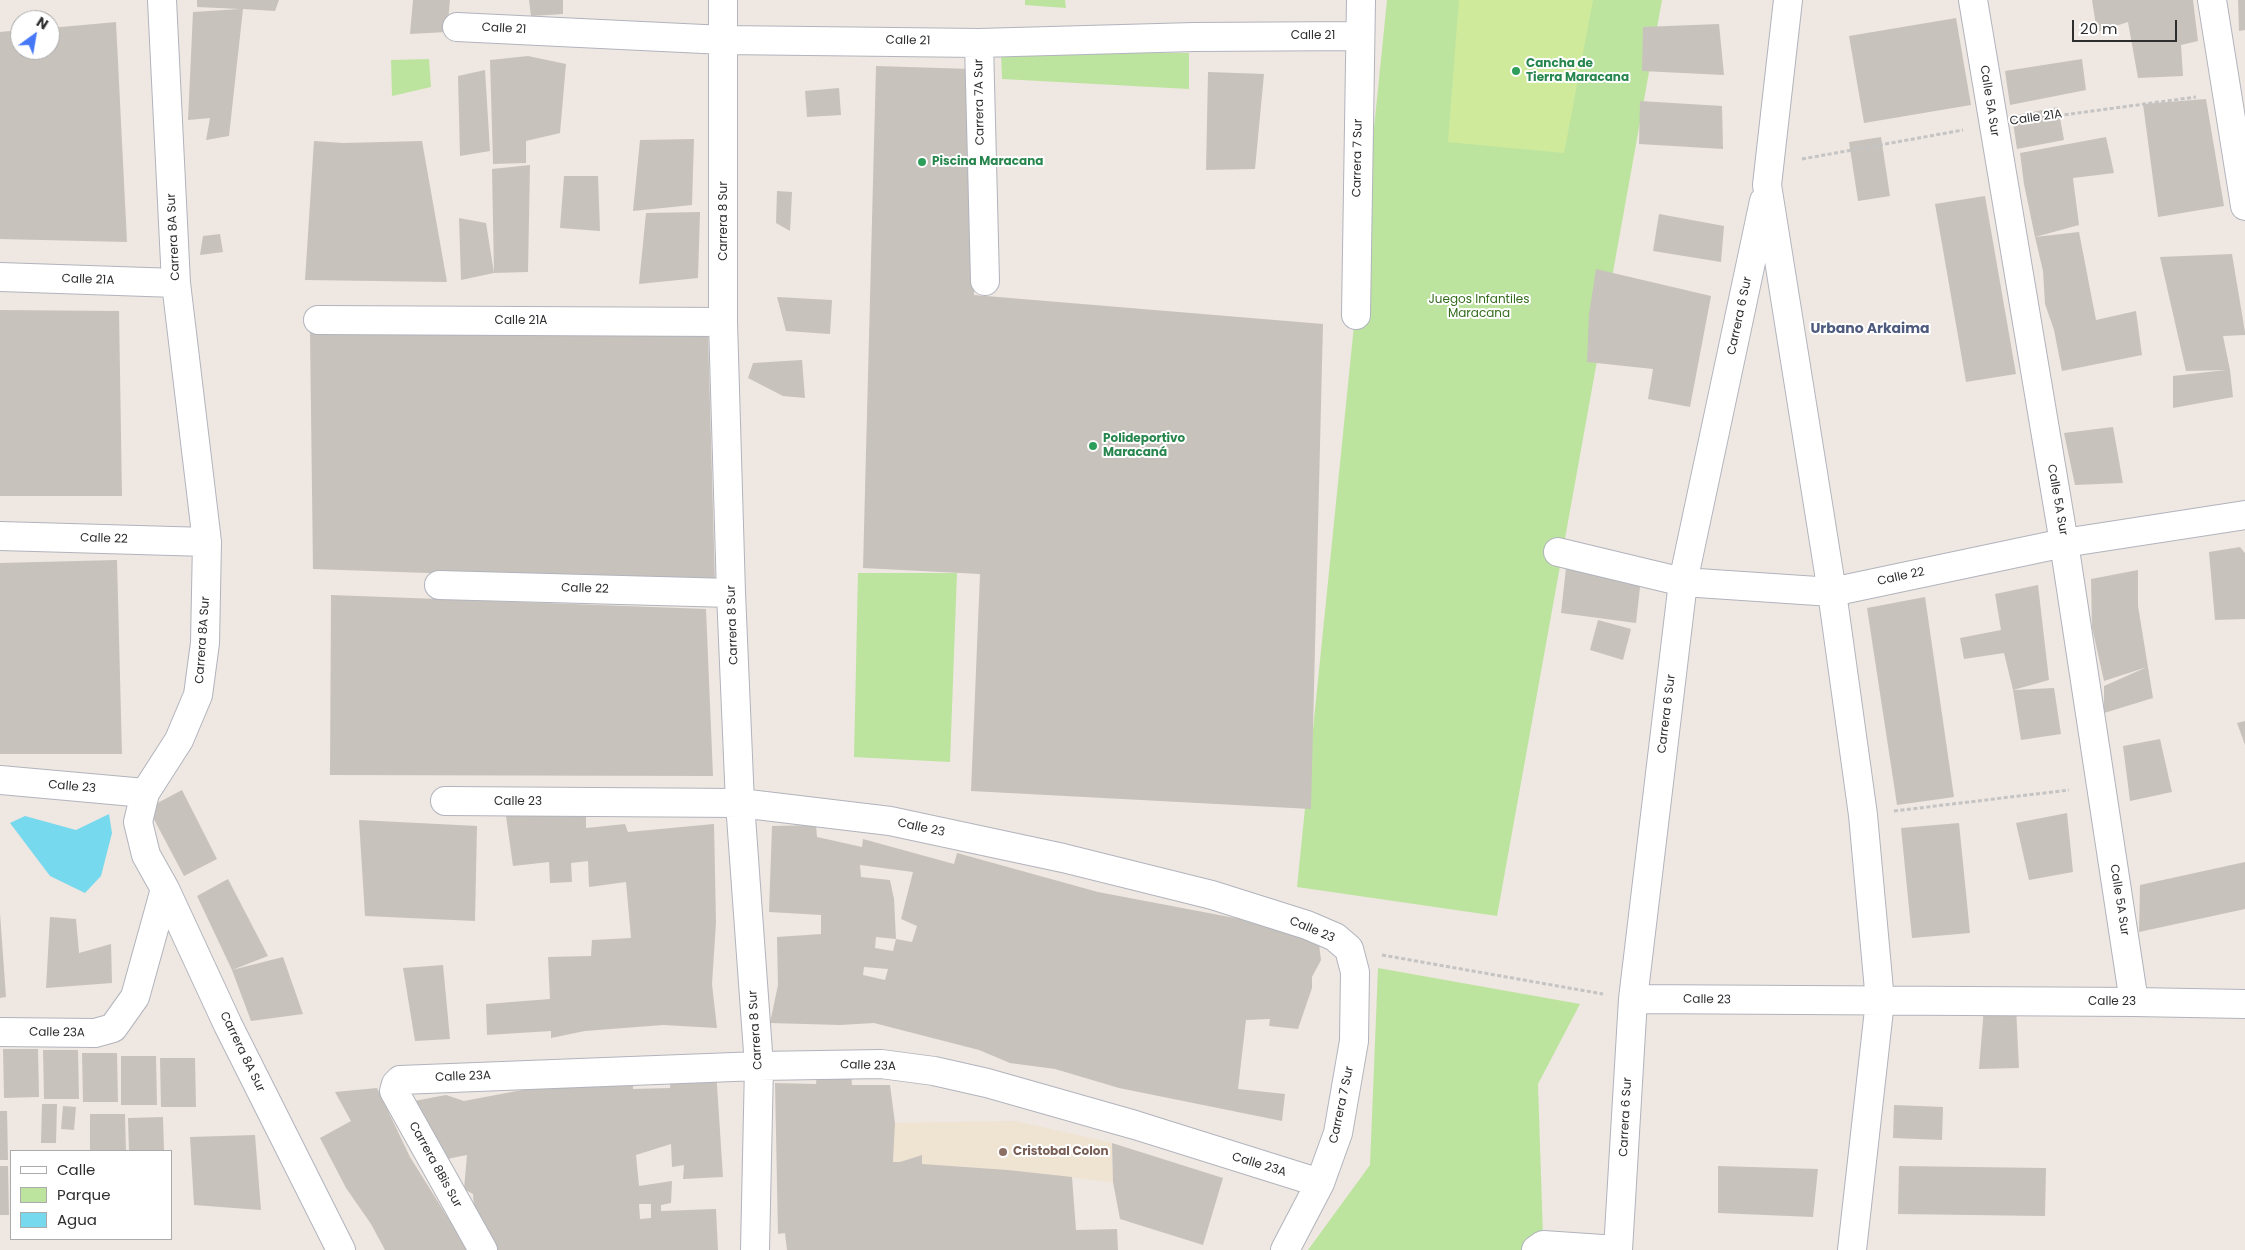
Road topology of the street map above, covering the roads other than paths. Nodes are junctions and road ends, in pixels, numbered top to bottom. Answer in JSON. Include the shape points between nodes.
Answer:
{"nodes":[{"id":1,"x":162,"y":0,"type":"edge"},
{"id":2,"x":723,"y":0,"type":"edge"},
{"id":3,"x":1361,"y":0,"type":"edge"},
{"id":4,"x":1788,"y":0,"type":"edge"},
{"id":5,"x":1972,"y":0,"type":"edge"},
{"id":6,"x":2212,"y":0,"type":"edge"},
{"id":7,"x":456,"y":27,"type":"dead end"},
{"id":8,"x":1360,"y":36,"type":"junction"},
{"id":9,"x":724,"y":40,"type":"junction"},
{"id":10,"x":979,"y":43,"type":"junction"},
{"id":11,"x":2236,"y":91,"type":"edge"},
{"id":12,"x":2241,"y":154,"type":"edge"},
{"id":13,"x":1768,"y":175,"type":"junction"},
{"id":14,"x":2245,"y":206,"type":"edge"},
{"id":15,"x":0,"y":277,"type":"edge"},
{"id":16,"x":985,"y":281,"type":"dead end"},
{"id":17,"x":176,"y":283,"type":"junction"},
{"id":18,"x":1356,"y":315,"type":"dead end"},
{"id":19,"x":318,"y":320,"type":"dead end"},
{"id":20,"x":723,"y":322,"type":"junction"},
{"id":21,"x":2245,"y":515,"type":"edge"},
{"id":22,"x":0,"y":536,"type":"edge"},
{"id":23,"x":208,"y":542,"type":"junction"},
{"id":24,"x":2064,"y":542,"type":"junction"},
{"id":25,"x":1558,"y":552,"type":"dead end"},
{"id":26,"x":1683,"y":582,"type":"junction"},
{"id":27,"x":439,"y":585,"type":"dead end"},
{"id":28,"x":1832,"y":592,"type":"junction"},
{"id":29,"x":731,"y":593,"type":"junction"},
{"id":30,"x":0,"y":780,"type":"edge"},
{"id":31,"x":145,"y":793,"type":"junction"},
{"id":32,"x":445,"y":801,"type":"dead end"},
{"id":33,"x":740,"y":803,"type":"junction"},
{"id":34,"x":165,"y":888,"type":"junction"},
{"id":35,"x":1349,"y":949,"type":"joint"},
{"id":36,"x":1633,"y":999,"type":"junction"},
{"id":37,"x":1880,"y":1001,"type":"junction"},
{"id":38,"x":2134,"y":1002,"type":"junction"},
{"id":39,"x":2245,"y":1004,"type":"edge"},
{"id":40,"x":0,"y":1032,"type":"edge"},
{"id":41,"x":759,"y":1066,"type":"junction"},
{"id":42,"x":400,"y":1080,"type":"joint"},
{"id":43,"x":1320,"y":1183,"type":"junction"},
{"id":44,"x":1539,"y":1247,"type":"edge"},
{"id":45,"x":342,"y":1250,"type":"edge"},
{"id":46,"x":483,"y":1250,"type":"edge"},
{"id":47,"x":755,"y":1250,"type":"edge"},
{"id":48,"x":1285,"y":1250,"type":"edge"},
{"id":49,"x":1617,"y":1250,"type":"edge"},
{"id":50,"x":1852,"y":1250,"type":"edge"}],
"edges":[{"from":1,"to":17,"type":"street","name":"Carrera 8A Sur"},
{"from":2,"to":9,"type":"street","name":"Carrera 8 Sur"},
{"from":3,"to":8,"type":"street","name":"Carrera 7 Sur"},
{"from":4,"to":13,"type":"street","name":"Carrera 6 Sur"},
{"from":5,"to":24,"type":"street","name":"Calle 5A Sur"},
{"from":6,"to":11,"type":"street"},
{"from":7,"to":9,"type":"street","name":"Calle 21"},
{"from":8,"to":10,"type":"street","name":"Calle 21"},
{"from":8,"to":18,"type":"street","name":"Carrera 7 Sur"},
{"from":9,"to":10,"type":"street","name":"Calle 21"},
{"from":9,"to":20,"type":"street","name":"Carrera 8 Sur"},
{"from":10,"to":16,"type":"street","name":"Carrera 7A Sur"},
{"from":11,"to":12,"type":"street"},
{"from":12,"to":14,"type":"street"},
{"from":13,"to":26,"type":"street","name":"Carrera 6 Sur"},
{"from":13,"to":28,"type":"street","name":"Carrera 6 Sur"},
{"from":15,"to":17,"type":"street","name":"Calle 21A"},
{"from":17,"to":23,"type":"street","name":"Carrera 8A Sur"},
{"from":19,"to":20,"type":"street","name":"Calle 21A"},
{"from":20,"to":29,"type":"street","name":"Carrera 8 Sur"},
{"from":21,"to":24,"type":"street","name":"Calle 22"},
{"from":22,"to":23,"type":"street","name":"Calle 22"},
{"from":23,"to":31,"type":"street","name":"Carrera 8A Sur","via":[[204,643],[198,695],[179,740]]},
{"from":24,"to":28,"type":"street","name":"Calle 22"},
{"from":24,"to":38,"type":"street","name":"Calle 5A Sur"},
{"from":25,"to":26,"type":"street","name":"Calle 22"},
{"from":26,"to":28,"type":"street","name":"Calle 22"},
{"from":26,"to":36,"type":"street","name":"Carrera 6 Sur"},
{"from":27,"to":29,"type":"street","name":"Calle 22"},
{"from":28,"to":37,"type":"street","name":"Carrera 6 Sur","via":[[1863,815]]},
{"from":29,"to":33,"type":"street","name":"Carrera 8 Sur"},
{"from":30,"to":31,"type":"street","name":"Calle 23"},
{"from":31,"to":34,"type":"street","name":"Carrera 8A Sur","via":[[138,822],[146,855]]},
{"from":32,"to":33,"type":"street","name":"Calle 23"},
{"from":33,"to":35,"type":"street","name":"Calle 23","via":[[890,821],[1063,858],[1231,901],[1307,925],[1335,937]]},
{"from":33,"to":41,"type":"street","name":"Carrera 8 Sur"},
{"from":34,"to":40,"type":"street","name":"Calle 23A","via":[[135,997],[113,1028],[95,1033]]},
{"from":34,"to":45,"type":"street","name":"Carrera 8A Sur","via":[[228,1025]]},
{"from":35,"to":43,"type":"street","name":"Carrera 7 Sur","via":[[1355,972],[1354,1041],[1338,1133]]},
{"from":36,"to":37,"type":"street","name":"Calle 23"},
{"from":36,"to":49,"type":"street","name":"Carrera 6 Sur"},
{"from":37,"to":38,"type":"street","name":"Calle 23"},
{"from":37,"to":50,"type":"street","name":"Carrera 6 Sur"},
{"from":38,"to":39,"type":"street","name":"Calle 23"},
{"from":41,"to":42,"type":"street","name":"Calle 23A"},
{"from":41,"to":43,"type":"street","name":"Calle 23A","via":[[881,1064],[934,1071],[1126,1123]]},
{"from":41,"to":47,"type":"street","name":"Carrera 8 Sur"},
{"from":42,"to":46,"type":"street","name":"Carrera 8Bis Sur","via":[[394,1091]]},
{"from":43,"to":48,"type":"street","name":"Carrera 7 Sur"},
{"from":44,"to":49,"type":"street"}]}
